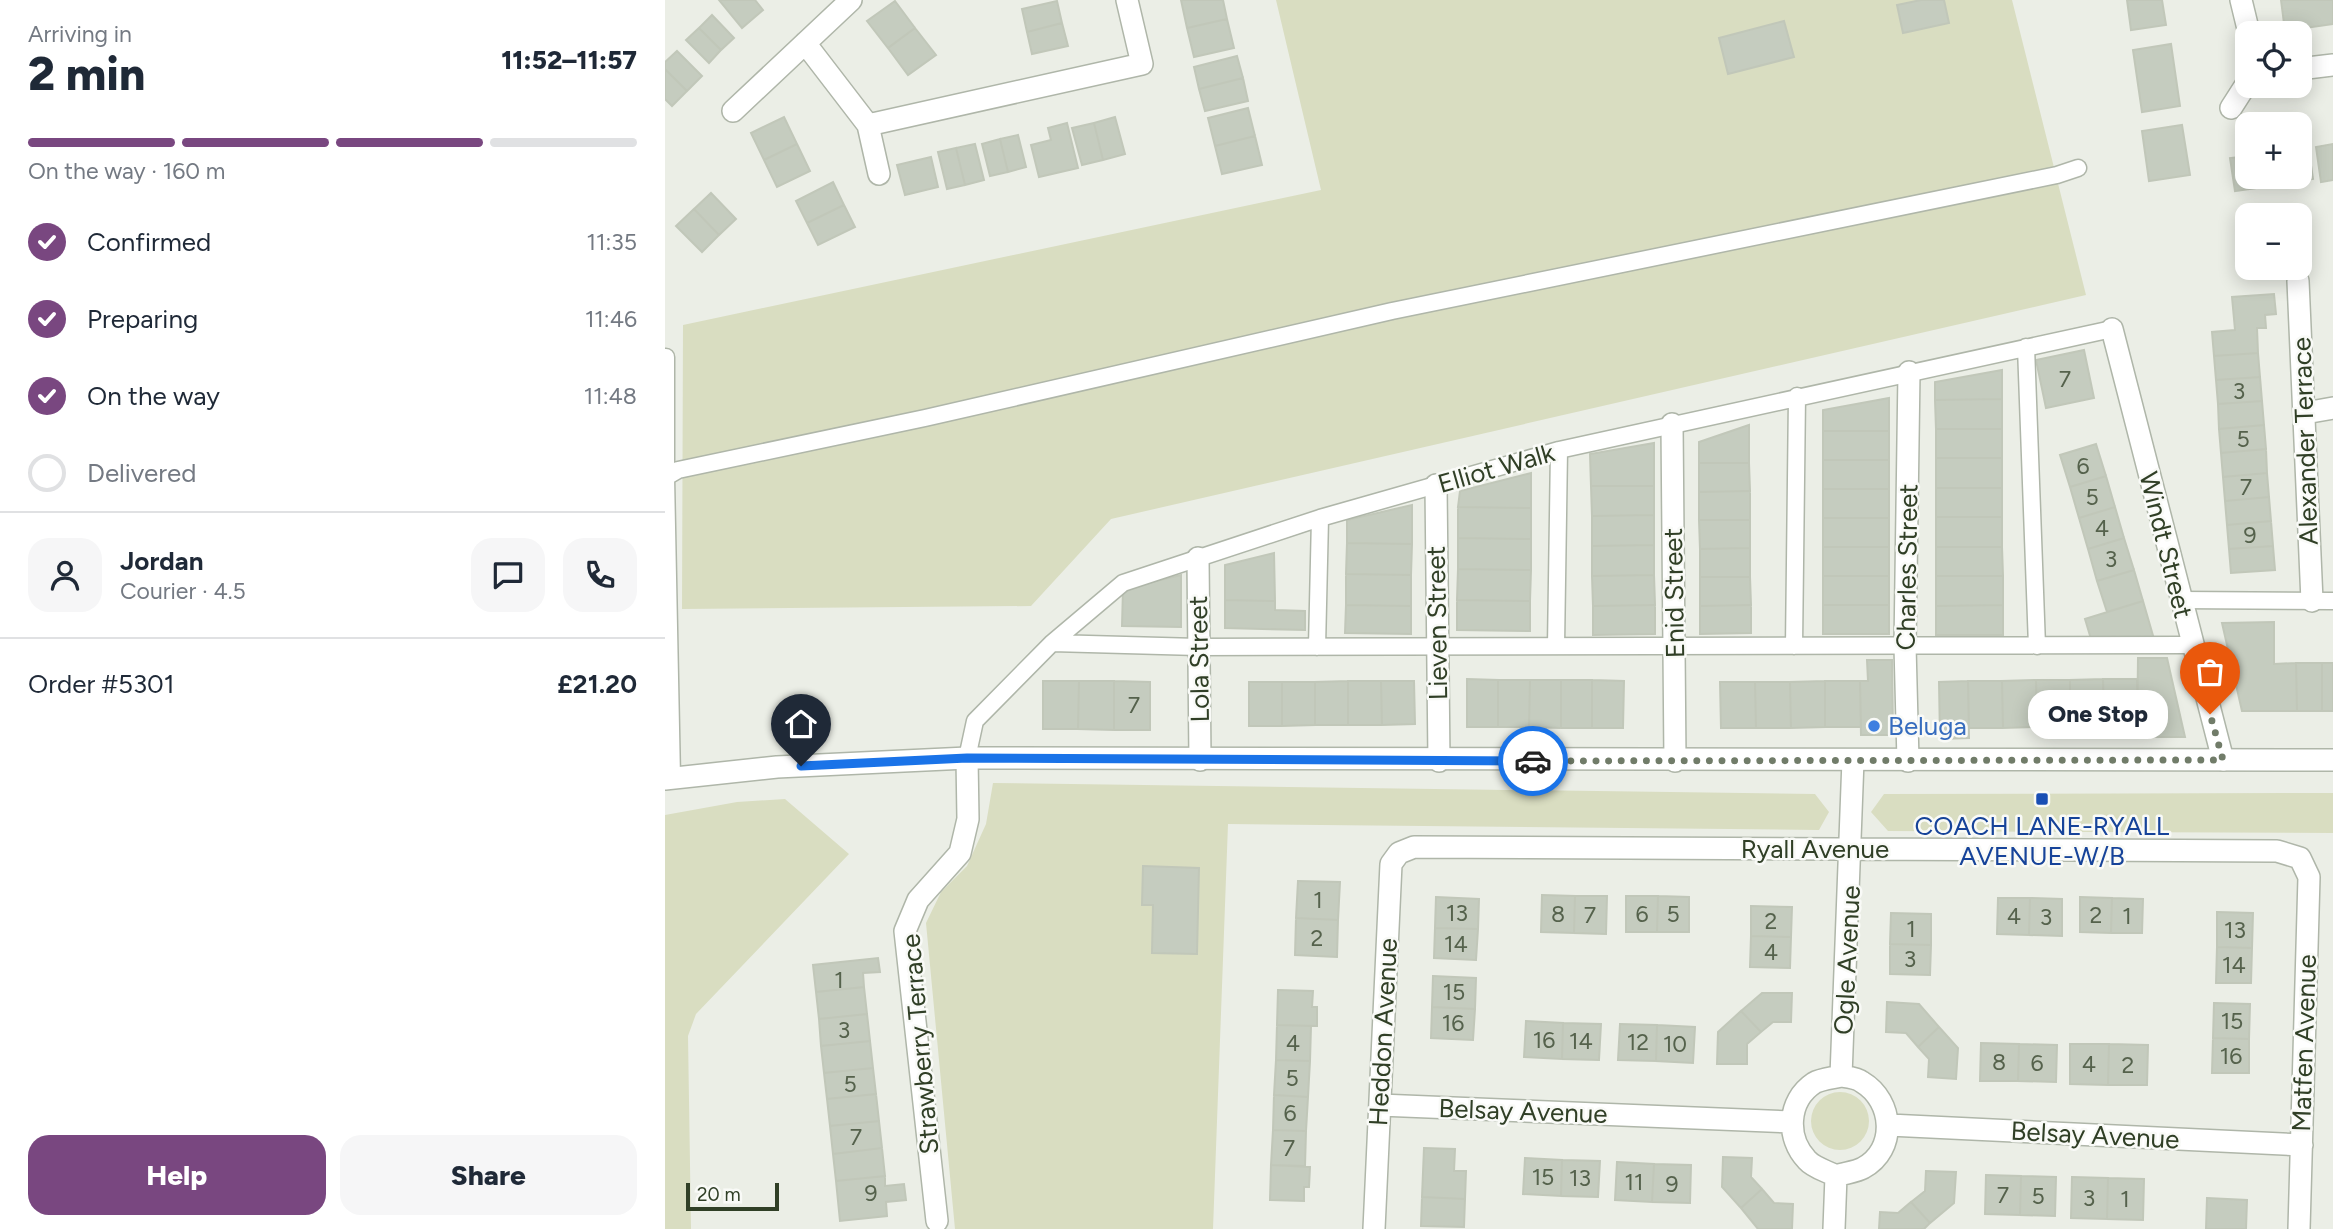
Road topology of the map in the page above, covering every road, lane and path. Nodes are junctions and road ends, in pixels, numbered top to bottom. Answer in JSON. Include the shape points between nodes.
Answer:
{"nodes":[{"id":1,"x":851,"y":0,"type":"edge"},
{"id":2,"x":1127,"y":0,"type":"edge"},
{"id":3,"x":2241,"y":0,"type":"edge"},
{"id":4,"x":2246,"y":21,"type":"edge"},
{"id":5,"x":805,"y":43,"type":"junction"},
{"id":6,"x":2333,"y":65,"type":"edge"},
{"id":7,"x":2312,"y":67,"type":"edge"},
{"id":8,"x":2237,"y":98,"type":"edge"},
{"id":9,"x":2231,"y":108,"type":"dead end"},
{"id":10,"x":733,"y":111,"type":"dead end"},
{"id":11,"x":868,"y":125,"type":"junction"},
{"id":12,"x":2078,"y":168,"type":"dead end"},
{"id":13,"x":879,"y":174,"type":"dead end"},
{"id":14,"x":2298,"y":281,"type":"dead end"},
{"id":15,"x":2112,"y":329,"type":"joint"},
{"id":16,"x":2026,"y":347,"type":"junction"},
{"id":17,"x":666,"y":357,"type":"edge"},
{"id":18,"x":1909,"y":372,"type":"junction"},
{"id":19,"x":1797,"y":396,"type":"junction"},
{"id":20,"x":2333,"y":408,"type":"edge"},
{"id":21,"x":2305,"y":413,"type":"junction"},
{"id":22,"x":1672,"y":424,"type":"junction"},
{"id":23,"x":1559,"y":450,"type":"junction"},
{"id":24,"x":666,"y":477,"type":"edge"},
{"id":25,"x":1436,"y":485,"type":"junction"},
{"id":26,"x":1320,"y":518,"type":"junction"},
{"id":27,"x":1198,"y":558,"type":"junction"},
{"id":28,"x":2180,"y":600,"type":"junction"},
{"id":29,"x":2323,"y":601,"type":"edge"},
{"id":30,"x":1052,"y":643,"type":"junction"},
{"id":31,"x":2191,"y":645,"type":"junction"},
{"id":32,"x":1437,"y":646,"type":"junction"},
{"id":33,"x":1556,"y":646,"type":"junction"},
{"id":34,"x":1794,"y":646,"type":"junction"},
{"id":35,"x":1905,"y":646,"type":"junction"},
{"id":36,"x":2037,"y":646,"type":"junction"},
{"id":37,"x":1198,"y":647,"type":"junction"},
{"id":38,"x":1317,"y":647,"type":"junction"},
{"id":39,"x":1675,"y":647,"type":"junction"},
{"id":40,"x":967,"y":758,"type":"junction"},
{"id":41,"x":1200,"y":760,"type":"junction"},
{"id":42,"x":1853,"y":760,"type":"junction"},
{"id":43,"x":2223,"y":760,"type":"junction"},
{"id":44,"x":2333,"y":760,"type":"edge"},
{"id":45,"x":1440,"y":761,"type":"junction"},
{"id":46,"x":1675,"y":761,"type":"junction"},
{"id":47,"x":1908,"y":761,"type":"junction"},
{"id":48,"x":668,"y":779,"type":"edge"},
{"id":49,"x":1414,"y":847,"type":"joint"},
{"id":50,"x":1852,"y":849,"type":"junction"},
{"id":51,"x":2299,"y":858,"type":"joint"},
{"id":52,"x":1841,"y":1076,"type":"junction"},
{"id":53,"x":1380,"y":1105,"type":"junction"},
{"id":54,"x":1791,"y":1122,"type":"junction"},
{"id":55,"x":1889,"y":1125,"type":"junction"},
{"id":56,"x":2302,"y":1145,"type":"junction"},
{"id":57,"x":1836,"y":1176,"type":"junction"},
{"id":58,"x":937,"y":1221,"type":"dead end"},
{"id":59,"x":1374,"y":1229,"type":"edge"},
{"id":60,"x":1834,"y":1229,"type":"edge"},
{"id":61,"x":2299,"y":1229,"type":"edge"}],
"edges":[{"from":1,"to":5,"type":"street"},
{"from":2,"to":11,"type":"street","via":[[1142,64]]},
{"from":3,"to":4,"type":"street"},
{"from":5,"to":10,"type":"street"},
{"from":5,"to":11,"type":"street"},
{"from":6,"to":7,"type":"street"},
{"from":8,"to":9,"type":"street"},
{"from":11,"to":13,"type":"street"},
{"from":12,"to":24,"type":"lane","via":[[1283,335],[678,470]]},
{"from":14,"to":21,"type":"street","name":"Alexander Terrace"},
{"from":15,"to":16,"type":"lane","name":"Elliot Walk"},
{"from":15,"to":28,"type":"street","name":"Windt Street"},
{"from":16,"to":18,"type":"lane","name":"Elliot Walk"},
{"from":16,"to":36,"type":"lane"},
{"from":17,"to":24,"type":"lane"},
{"from":18,"to":19,"type":"lane","name":"Elliot Walk"},
{"from":18,"to":35,"type":"street","name":"Charles Street"},
{"from":19,"to":22,"type":"lane","name":"Elliot Walk"},
{"from":19,"to":34,"type":"lane"},
{"from":20,"to":21,"type":"street"},
{"from":21,"to":29,"type":"street","name":"Alexander Terrace"},
{"from":22,"to":23,"type":"lane","name":"Elliot Walk"},
{"from":22,"to":39,"type":"street","name":"Enid Street"},
{"from":23,"to":25,"type":"lane","name":"Elliot Walk"},
{"from":23,"to":33,"type":"lane"},
{"from":24,"to":48,"type":"lane"},
{"from":25,"to":26,"type":"lane","name":"Elliot Walk"},
{"from":25,"to":32,"type":"street","name":"Lieven Street"},
{"from":26,"to":27,"type":"lane","name":"Elliot Walk"},
{"from":26,"to":38,"type":"lane"},
{"from":27,"to":30,"type":"lane","name":"Elliot Walk","via":[[1123,583]]},
{"from":27,"to":37,"type":"street","name":"Lola Street"},
{"from":28,"to":29,"type":"lane"},
{"from":28,"to":31,"type":"street","name":"Windt Street"},
{"from":30,"to":37,"type":"lane"},
{"from":30,"to":40,"type":"lane","name":"Elliot Walk","via":[[975,721]]},
{"from":31,"to":36,"type":"lane"},
{"from":31,"to":43,"type":"street","name":"Windt Street"},
{"from":32,"to":33,"type":"lane"},
{"from":32,"to":38,"type":"lane"},
{"from":32,"to":45,"type":"street","name":"Lieven Street"},
{"from":33,"to":39,"type":"lane"},
{"from":34,"to":35,"type":"lane"},
{"from":34,"to":39,"type":"lane"},
{"from":35,"to":36,"type":"lane"},
{"from":35,"to":47,"type":"street","name":"Charles Street"},
{"from":37,"to":38,"type":"lane"},
{"from":37,"to":41,"type":"street","name":"Lola Street"},
{"from":39,"to":46,"type":"street","name":"Enid Street"},
{"from":40,"to":41,"type":"street"},
{"from":40,"to":48,"type":"street","via":[[777,767]]},
{"from":40,"to":58,"type":"street","name":"Strawberry Terrace","via":[[968,819],[960,853],[918,900],[905,931]]},
{"from":41,"to":45,"type":"street"},
{"from":42,"to":46,"type":"street"},
{"from":42,"to":47,"type":"street"},
{"from":42,"to":50,"type":"street","name":"Ogle Avenue"},
{"from":43,"to":44,"type":"street"},
{"from":43,"to":47,"type":"street"},
{"from":45,"to":46,"type":"street"},
{"from":49,"to":50,"type":"street","name":"Ryall Avenue"},
{"from":49,"to":53,"type":"street","name":"Heddon Avenue","via":[[1399,853],[1391,864]]},
{"from":50,"to":51,"type":"street","name":"Ryall Avenue","via":[[2277,851]]},
{"from":50,"to":52,"type":"street","name":"Ogle Avenue"},
{"from":51,"to":56,"type":"street","name":"Matfen Avenue","via":[[2309,877]]},
{"from":52,"to":54,"type":"street","via":[[1815,1083],[1796,1103]]},
{"from":52,"to":55,"type":"street","via":[[1862,1081],[1881,1100]]},
{"from":53,"to":54,"type":"street","name":"Belsay Avenue"},
{"from":53,"to":59,"type":"street","name":"Heddon Avenue"},
{"from":54,"to":57,"type":"street","via":[[1795,1144],[1809,1163]]},
{"from":55,"to":56,"type":"street","name":"Belsay Avenue"},
{"from":55,"to":57,"type":"street","via":[[1886,1143],[1864,1168]]},
{"from":56,"to":61,"type":"street","name":"Matfen Avenue"},
{"from":57,"to":60,"type":"street"}]}
